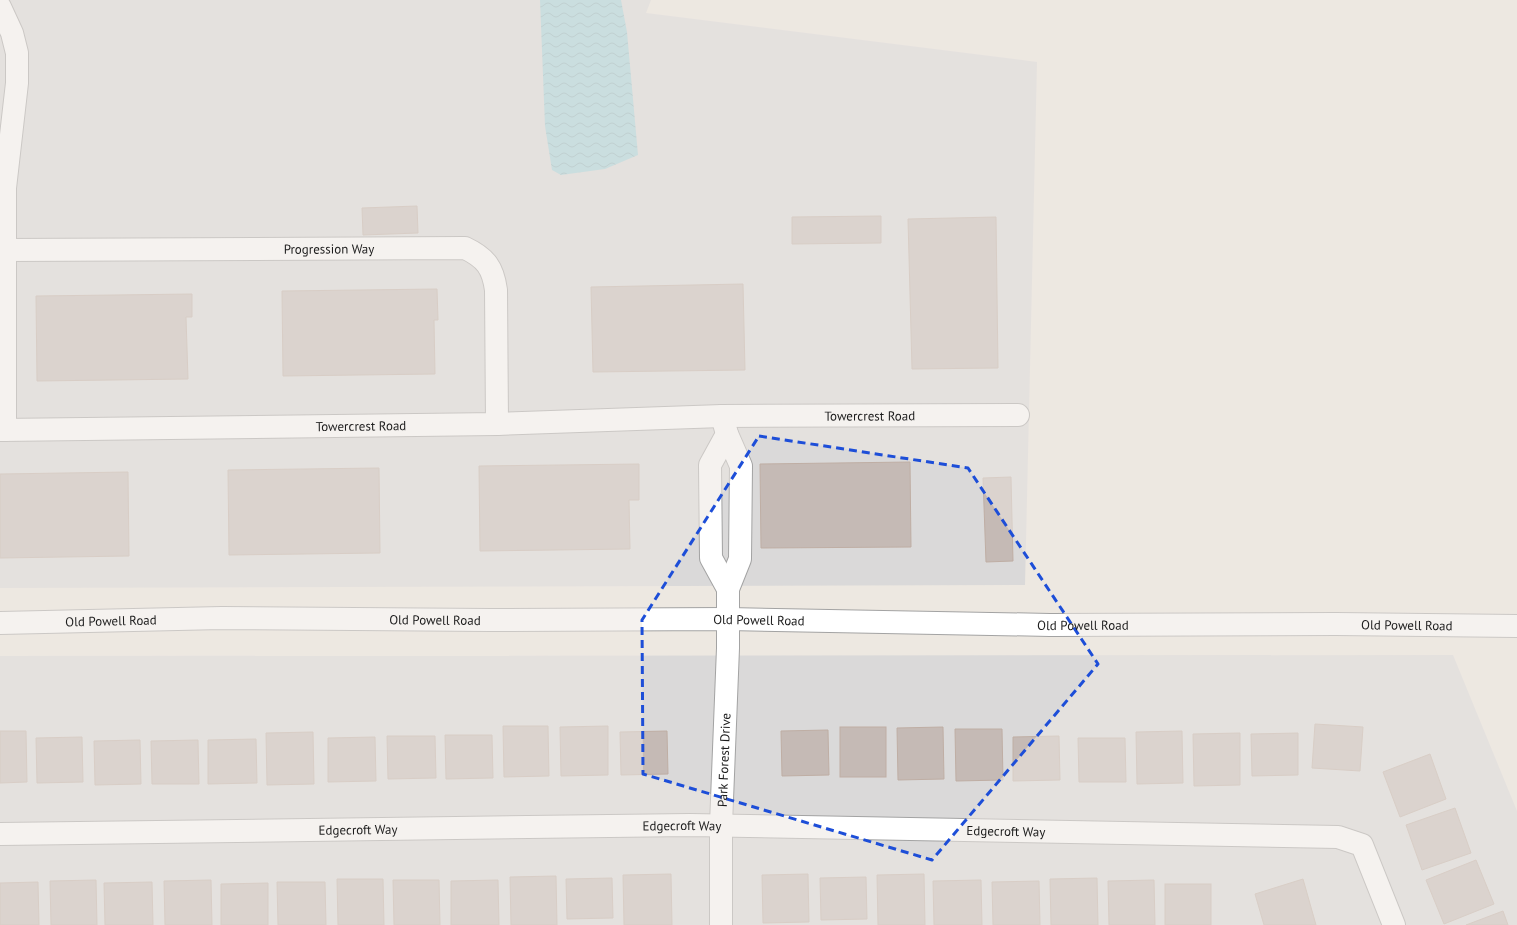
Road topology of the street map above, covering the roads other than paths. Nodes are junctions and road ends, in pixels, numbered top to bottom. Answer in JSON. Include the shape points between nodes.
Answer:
{"nodes":[{"id":1,"x":0,"y":7,"type":"edge"},
{"id":2,"x":4,"y":250,"type":"junction"},
{"id":3,"x":1018,"y":415,"type":"dead end"},
{"id":4,"x":497,"y":424,"type":"junction"},
{"id":5,"x":725,"y":425,"type":"junction"},
{"id":6,"x":3,"y":430,"type":"edge"},
{"id":7,"x":728,"y":589,"type":"junction"},
{"id":8,"x":728,"y":620,"type":"junction"},
{"id":9,"x":0,"y":623,"type":"edge"},
{"id":10,"x":1517,"y":626,"type":"edge"},
{"id":11,"x":721,"y":825,"type":"junction"},
{"id":12,"x":0,"y":834,"type":"edge"},
{"id":13,"x":721,"y":925,"type":"edge"},
{"id":14,"x":1394,"y":925,"type":"edge"}],
"edges":[{"from":1,"to":2,"type":"street","via":[[12,33],[17,53],[17,83],[5,188]]},
{"from":2,"to":4,"type":"street","name":"Progression Way","via":[[465,248],[481,257],[494,276]]},
{"from":2,"to":6,"type":"street"},
{"from":3,"to":5,"type":"street","name":"Towercrest Road"},
{"from":4,"to":5,"type":"street","name":"Towercrest Road"},
{"from":4,"to":6,"type":"street","name":"Towercrest Road"},
{"from":5,"to":7,"type":"street","via":[[741,466],[740,559]]},
{"from":5,"to":7,"type":"street","via":[[710,465],[711,558]]},
{"from":7,"to":8,"type":"street"},
{"from":8,"to":9,"type":"street","name":"Old Powell Road","via":[[222,618]]},
{"from":8,"to":10,"type":"street","name":"Old Powell Road","via":[[1050,625]]},
{"from":8,"to":11,"type":"street","name":"Park Forest Drive"},
{"from":11,"to":12,"type":"street","name":"Edgecroft Way"},
{"from":11,"to":13,"type":"street","name":"Park Forest Drive"},
{"from":11,"to":14,"type":"street","name":"Edgecroft Way","via":[[1338,837],[1362,845]]}]}
